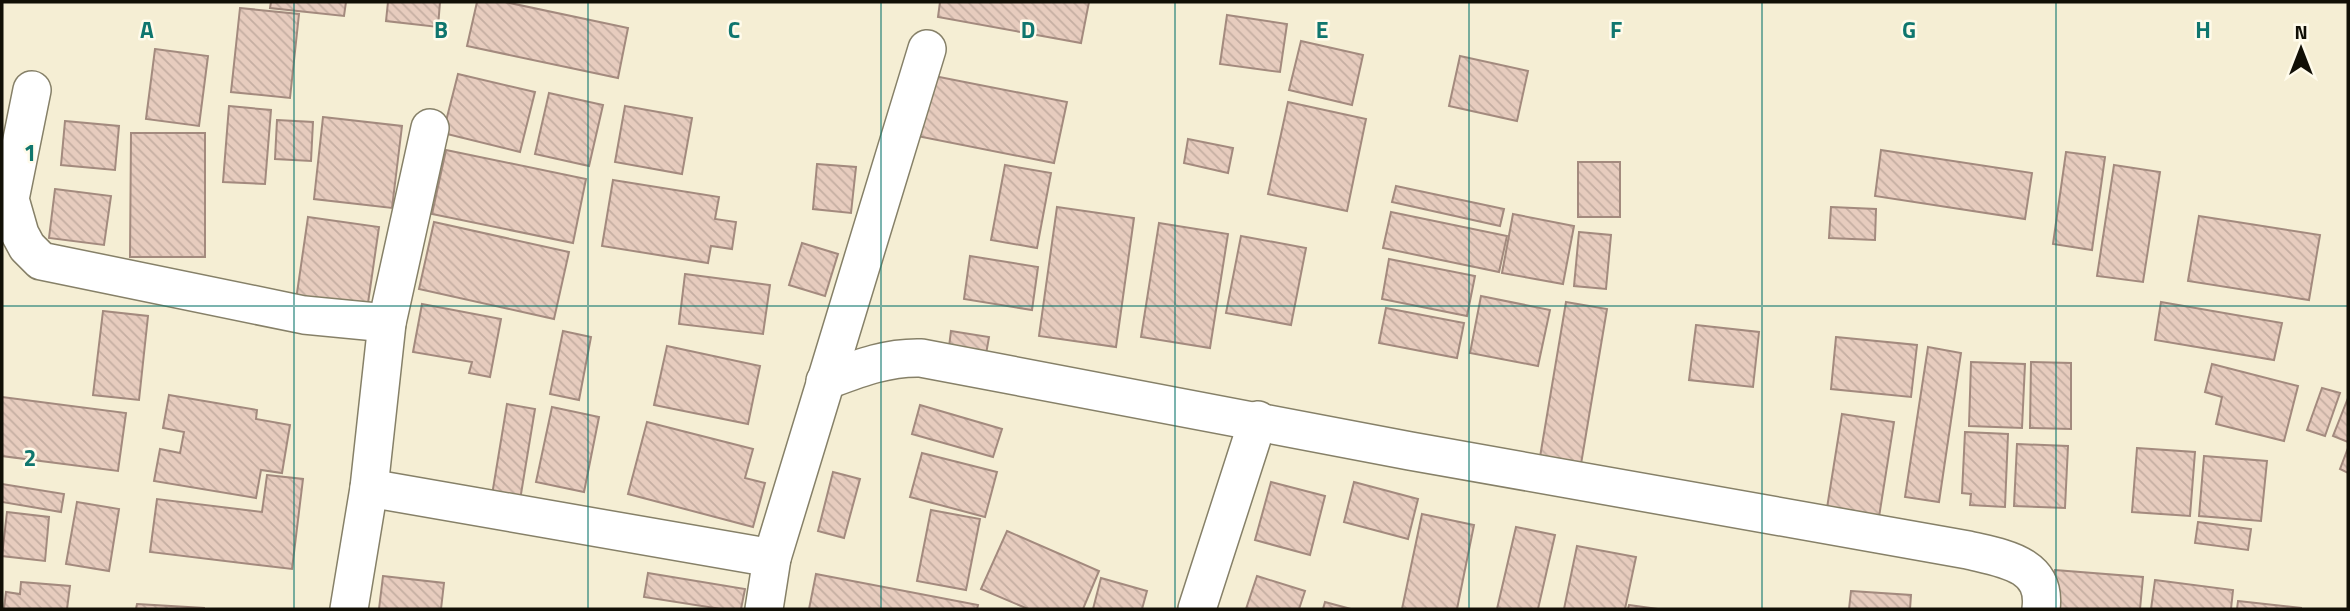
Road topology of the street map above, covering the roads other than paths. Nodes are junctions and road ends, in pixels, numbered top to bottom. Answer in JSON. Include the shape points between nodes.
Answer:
{"nodes":[{"id":1,"x":928,"y":49,"type":"dead end"},
{"id":2,"x":32,"y":90,"type":"dead end"},
{"id":3,"x":430,"y":128,"type":"dead end"},
{"id":4,"x":387,"y":323,"type":"junction"},
{"id":5,"x":825,"y":382,"type":"junction"},
{"id":6,"x":1258,"y":421,"type":"junction"},
{"id":7,"x":369,"y":488,"type":"junction"},
{"id":8,"x":772,"y":558,"type":"junction"},
{"id":9,"x":349,"y":609,"type":"edge"},
{"id":10,"x":764,"y":609,"type":"edge"},
{"id":11,"x":1197,"y":609,"type":"edge"},
{"id":12,"x":2041,"y":609,"type":"edge"}],
"edges":[{"from":1,"to":5,"type":"street"},
{"from":2,"to":4,"type":"street","via":[[10,199],[20,234],[41,261],[304,315]]},
{"from":3,"to":4,"type":"street"},
{"from":4,"to":7,"type":"street"},
{"from":5,"to":6,"type":"street","via":[[875,362],[921,358]]},
{"from":5,"to":8,"type":"street"},
{"from":6,"to":11,"type":"street"},
{"from":6,"to":12,"type":"street","via":[[2011,560],[2030,572]]},
{"from":7,"to":8,"type":"street"},
{"from":7,"to":9,"type":"street"},
{"from":8,"to":10,"type":"street"}]}
